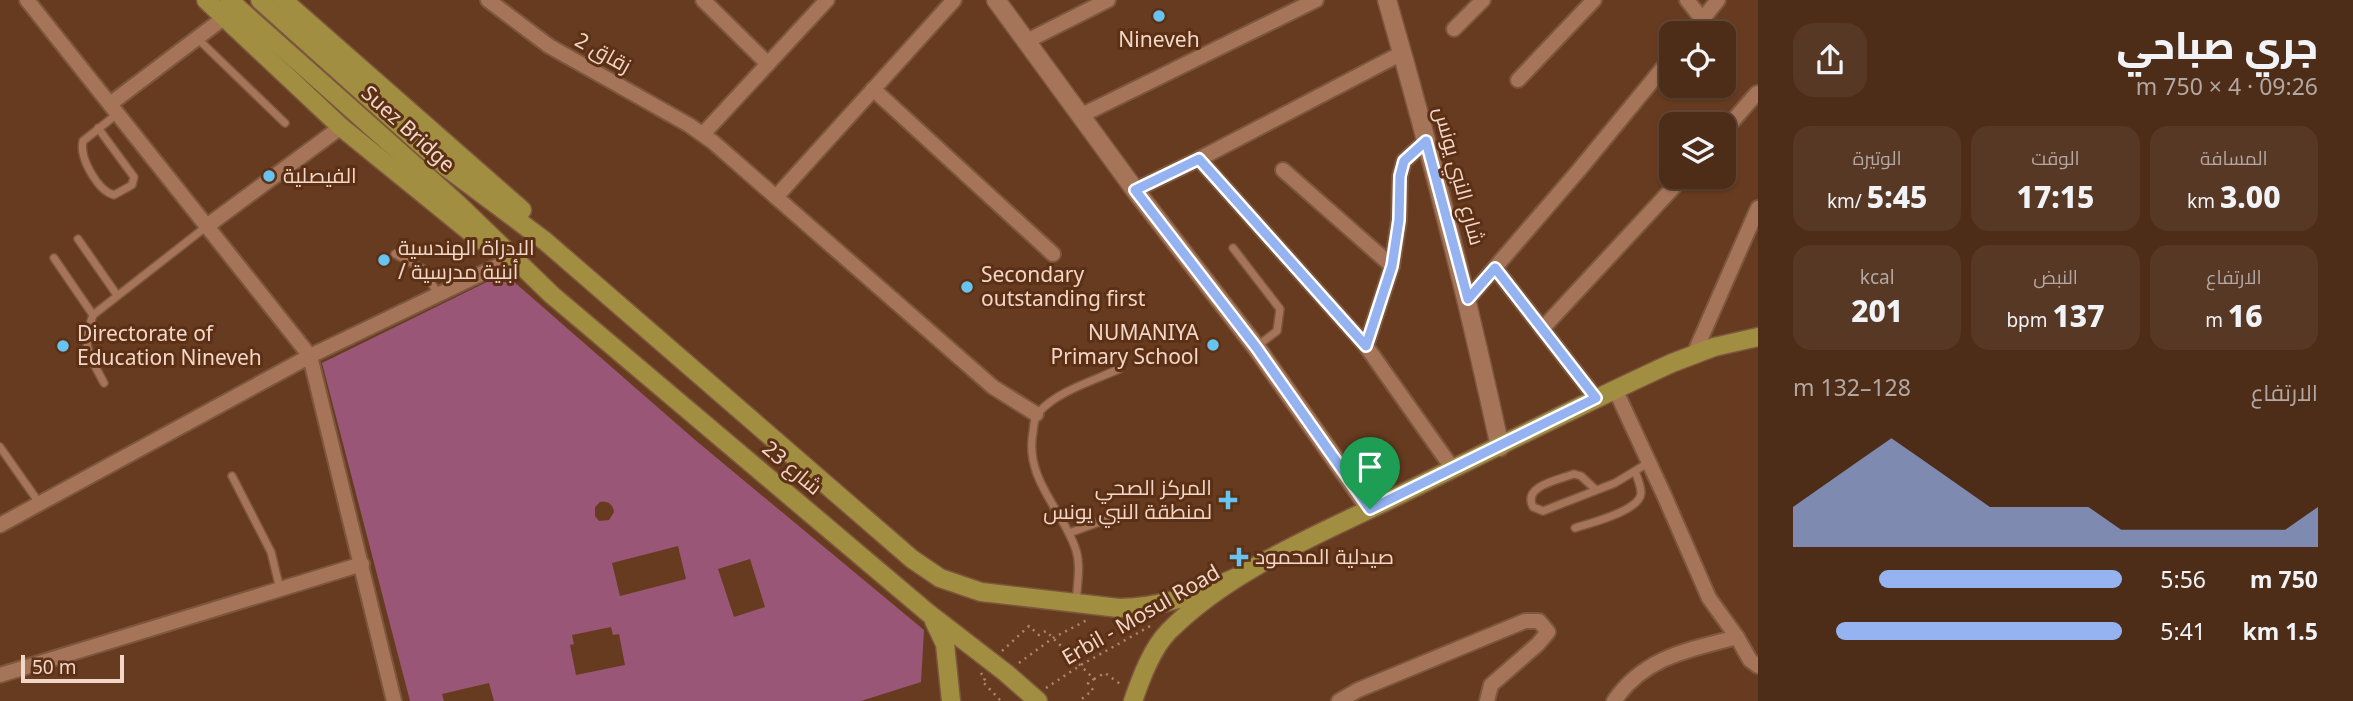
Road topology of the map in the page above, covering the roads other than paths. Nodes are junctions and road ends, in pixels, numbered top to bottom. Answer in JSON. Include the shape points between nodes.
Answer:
{"nodes":[{"id":1,"x":27,"y":0,"type":"edge"},
{"id":2,"x":206,"y":0,"type":"edge"},
{"id":3,"x":260,"y":0,"type":"edge"},
{"id":4,"x":283,"y":0,"type":"edge"},
{"id":5,"x":488,"y":0,"type":"edge"},
{"id":6,"x":704,"y":0,"type":"edge"},
{"id":7,"x":954,"y":0,"type":"edge"},
{"id":8,"x":996,"y":0,"type":"edge"},
{"id":9,"x":1108,"y":0,"type":"edge"},
{"id":10,"x":1316,"y":0,"type":"edge"},
{"id":11,"x":1387,"y":0,"type":"edge"},
{"id":12,"x":1483,"y":0,"type":"edge"},
{"id":13,"x":1594,"y":0,"type":"edge"},
{"id":14,"x":1688,"y":0,"type":"edge"},
{"id":15,"x":1718,"y":0,"type":"edge"},
{"id":16,"x":821,"y":2,"type":"edge"},
{"id":17,"x":227,"y":9,"type":"edge"},
{"id":18,"x":1702,"y":19,"type":"joint"},
{"id":19,"x":1454,"y":29,"type":"dead end"},
{"id":20,"x":198,"y":39,"type":"junction"},
{"id":21,"x":1027,"y":41,"type":"junction"},
{"id":22,"x":1402,"y":52,"type":"junction"},
{"id":23,"x":768,"y":64,"type":"junction"},
{"id":24,"x":1659,"y":73,"type":"edge"},
{"id":25,"x":1518,"y":80,"type":"dead end"},
{"id":26,"x":873,"y":89,"type":"junction"},
{"id":27,"x":1757,"y":93,"type":"edge"},
{"id":28,"x":114,"y":109,"type":"junction"},
{"id":29,"x":1082,"y":115,"type":"junction"},
{"id":30,"x":1736,"y":117,"type":"edge"},
{"id":31,"x":285,"y":122,"type":"dead end"},
{"id":32,"x":341,"y":127,"type":"junction"},
{"id":33,"x":98,"y":128,"type":"junction"},
{"id":34,"x":703,"y":134,"type":"junction"},
{"id":35,"x":1426,"y":141,"type":"junction"},
{"id":36,"x":1199,"y":159,"type":"junction"},
{"id":37,"x":1283,"y":170,"type":"dead end"},
{"id":38,"x":1672,"y":189,"type":"edge"},
{"id":39,"x":1135,"y":190,"type":"junction"},
{"id":40,"x":776,"y":197,"type":"junction"},
{"id":41,"x":1758,"y":208,"type":"edge"},
{"id":42,"x":207,"y":226,"type":"junction"},
{"id":43,"x":78,"y":239,"type":"dead end"},
{"id":44,"x":1233,"y":248,"type":"dead end"},
{"id":45,"x":395,"y":254,"type":"dead end"},
{"id":46,"x":1053,"y":254,"type":"dead end"},
{"id":47,"x":54,"y":258,"type":"dead end"},
{"id":48,"x":506,"y":262,"type":"junction"},
{"id":49,"x":1392,"y":266,"type":"junction"},
{"id":50,"x":1495,"y":268,"type":"junction"},
{"id":51,"x":582,"y":273,"type":"junction"},
{"id":52,"x":438,"y":294,"type":"junction"},
{"id":53,"x":117,"y":295,"type":"junction"},
{"id":54,"x":552,"y":295,"type":"junction"},
{"id":55,"x":1468,"y":299,"type":"junction"},
{"id":56,"x":93,"y":315,"type":"junction"},
{"id":57,"x":1542,"y":329,"type":"junction"},
{"id":58,"x":1758,"y":337,"type":"edge"},
{"id":59,"x":1366,"y":346,"type":"junction"},
{"id":60,"x":1256,"y":347,"type":"junction"},
{"id":61,"x":1693,"y":354,"type":"junction"},
{"id":62,"x":310,"y":356,"type":"junction"},
{"id":63,"x":1119,"y":369,"type":"dead end"},
{"id":64,"x":104,"y":383,"type":"dead end"},
{"id":65,"x":1615,"y":389,"type":"junction"},
{"id":66,"x":1596,"y":398,"type":"junction"},
{"id":67,"x":1036,"y":414,"type":"junction"},
{"id":68,"x":0,"y":447,"type":"edge"},
{"id":69,"x":1500,"y":447,"type":"junction"},
{"id":70,"x":1648,"y":463,"type":"junction"},
{"id":71,"x":1453,"y":469,"type":"junction"},
{"id":72,"x":1635,"y":471,"type":"junction"},
{"id":73,"x":232,"y":476,"type":"dead end"},
{"id":74,"x":1596,"y":490,"type":"junction"},
{"id":75,"x":40,"y":504,"type":"junction"},
{"id":76,"x":1370,"y":509,"type":"junction"},
{"id":77,"x":1108,"y":519,"type":"dead end"},
{"id":78,"x":0,"y":525,"type":"edge"},
{"id":79,"x":1575,"y":528,"type":"dead end"},
{"id":80,"x":1069,"y":533,"type":"junction"},
{"id":81,"x":362,"y":564,"type":"junction"},
{"id":82,"x":1237,"y":577,"type":"junction"},
{"id":83,"x":280,"y":589,"type":"junction"},
{"id":84,"x":1076,"y":604,"type":"junction"},
{"id":85,"x":927,"y":612,"type":"junction"},
{"id":86,"x":1737,"y":637,"type":"junction"},
{"id":87,"x":1758,"y":666,"type":"edge"},
{"id":88,"x":0,"y":675,"type":"edge"},
{"id":89,"x":1134,"y":698,"type":"edge"},
{"id":90,"x":394,"y":701,"type":"edge"},
{"id":91,"x":951,"y":701,"type":"edge"},
{"id":92,"x":1038,"y":701,"type":"edge"},
{"id":93,"x":1339,"y":701,"type":"edge"},
{"id":94,"x":1487,"y":701,"type":"edge"},
{"id":95,"x":1614,"y":701,"type":"edge"}],
"edges":[{"from":1,"to":28,"type":"street"},
{"from":2,"to":17,"type":"main road"},
{"from":3,"to":51,"type":"main road","name":"Suez Bridge","via":[[446,167]]},
{"from":4,"to":51,"type":"main road","via":[[527,214]]},
{"from":5,"to":34,"type":"street","name":"زقاق 2","via":[[570,60]]},
{"from":6,"to":23,"type":"street"},
{"from":7,"to":26,"type":"street"},
{"from":8,"to":21,"type":"street"},
{"from":9,"to":21,"type":"street"},
{"from":10,"to":29,"type":"street"},
{"from":11,"to":22,"type":"street","name":"شارع النبي يونس"},
{"from":12,"to":19,"type":"street"},
{"from":13,"to":25,"type":"street"},
{"from":14,"to":18,"type":"street"},
{"from":15,"to":18,"type":"street"},
{"from":16,"to":23,"type":"street"},
{"from":17,"to":20,"type":"street"},
{"from":17,"to":32,"type":"main road"},
{"from":17,"to":54,"type":"main road","name":"Suez Bridge","via":[[435,184]]},
{"from":20,"to":28,"type":"street"},
{"from":20,"to":31,"type":"lane"},
{"from":21,"to":29,"type":"street"},
{"from":22,"to":35,"type":"street","name":"شارع النبي يونس"},
{"from":22,"to":36,"type":"street"},
{"from":23,"to":34,"type":"street"},
{"from":24,"to":50,"type":"street"},
{"from":26,"to":40,"type":"street"},
{"from":26,"to":46,"type":"street"},
{"from":27,"to":30,"type":"street"},
{"from":28,"to":33,"type":"lane"},
{"from":28,"to":42,"type":"street"},
{"from":29,"to":39,"type":"street"},
{"from":32,"to":42,"type":"street"},
{"from":32,"to":48,"type":"main road"},
{"from":33,"to":33,"type":"lane","via":[[81,149],[85,164],[107,193],[114,195],[132,185],[134,177]]},
{"from":34,"to":40,"type":"street","name":"زقاق 2"},
{"from":35,"to":49,"type":"street","via":[[1404,161]]},
{"from":35,"to":55,"type":"street","name":"شارع النبي يونس"},
{"from":36,"to":39,"type":"street"},
{"from":36,"to":59,"type":"street"},
{"from":37,"to":49,"type":"street"},
{"from":38,"to":57,"type":"street"},
{"from":39,"to":60,"type":"street"},
{"from":40,"to":67,"type":"street","name":"زقاق 2","via":[[993,387]]},
{"from":41,"to":61,"type":"street"},
{"from":42,"to":53,"type":"lane"},
{"from":42,"to":62,"type":"street"},
{"from":43,"to":53,"type":"lane"},
{"from":44,"to":60,"type":"lane","via":[[1280,309],[1277,331]]},
{"from":45,"to":52,"type":"lane","via":[[423,269]]},
{"from":47,"to":56,"type":"lane"},
{"from":48,"to":52,"type":"street"},
{"from":48,"to":54,"type":"main road"},
{"from":49,"to":59,"type":"street"},
{"from":50,"to":55,"type":"street"},
{"from":50,"to":57,"type":"street"},
{"from":51,"to":84,"type":"main road","name":"شارع 23","via":[[912,559],[940,578],[1001,595]]},
{"from":52,"to":62,"type":"street"},
{"from":53,"to":56,"type":"lane"},
{"from":54,"to":85,"type":"main road","name":"شارع 23"},
{"from":55,"to":69,"type":"street","name":"شارع النبي يونس"},
{"from":56,"to":64,"type":"lane","via":[[86,346]]},
{"from":57,"to":66,"type":"street"},
{"from":58,"to":61,"type":"main road"},
{"from":59,"to":71,"type":"street"},
{"from":60,"to":76,"type":"street"},
{"from":61,"to":65,"type":"main road"},
{"from":62,"to":75,"type":"street"},
{"from":62,"to":81,"type":"street"},
{"from":63,"to":67,"type":"lane","via":[[1050,402]]},
{"from":65,"to":66,"type":"main road"},
{"from":65,"to":70,"type":"street"},
{"from":66,"to":69,"type":"main road"},
{"from":67,"to":80,"type":"lane","via":[[1032,461]]},
{"from":68,"to":75,"type":"lane"},
{"from":69,"to":71,"type":"main road"},
{"from":70,"to":72,"type":"lane"},
{"from":70,"to":86,"type":"street","via":[[1709,597]]},
{"from":71,"to":76,"type":"main road"},
{"from":72,"to":74,"type":"lane"},
{"from":72,"to":79,"type":"lane","via":[[1641,493],[1637,502]]},
{"from":73,"to":83,"type":"lane","via":[[271,552]]},
{"from":74,"to":74,"type":"lane","via":[[1543,511],[1530,500],[1537,488],[1574,474]]},
{"from":75,"to":78,"type":"street"},
{"from":76,"to":82,"type":"main road"},
{"from":77,"to":80,"type":"lane"},
{"from":80,"to":84,"type":"lane","via":[[1079,568]]},
{"from":81,"to":83,"type":"street"},
{"from":81,"to":90,"type":"street"},
{"from":82,"to":84,"type":"main road","name":"شارع 23","via":[[1195,596],[1161,604],[1119,608]]},
{"from":82,"to":89,"type":"main road","via":[[1167,633]]},
{"from":83,"to":88,"type":"street"},
{"from":85,"to":91,"type":"main road","via":[[945,645]]},
{"from":85,"to":92,"type":"main road","name":"شارع 23"},
{"from":86,"to":87,"type":"street"},
{"from":86,"to":95,"type":"street","via":[[1675,654],[1643,669]]},
{"from":93,"to":94,"type":"street","via":[[1525,621],[1539,621],[1548,632],[1491,685]]}]}
